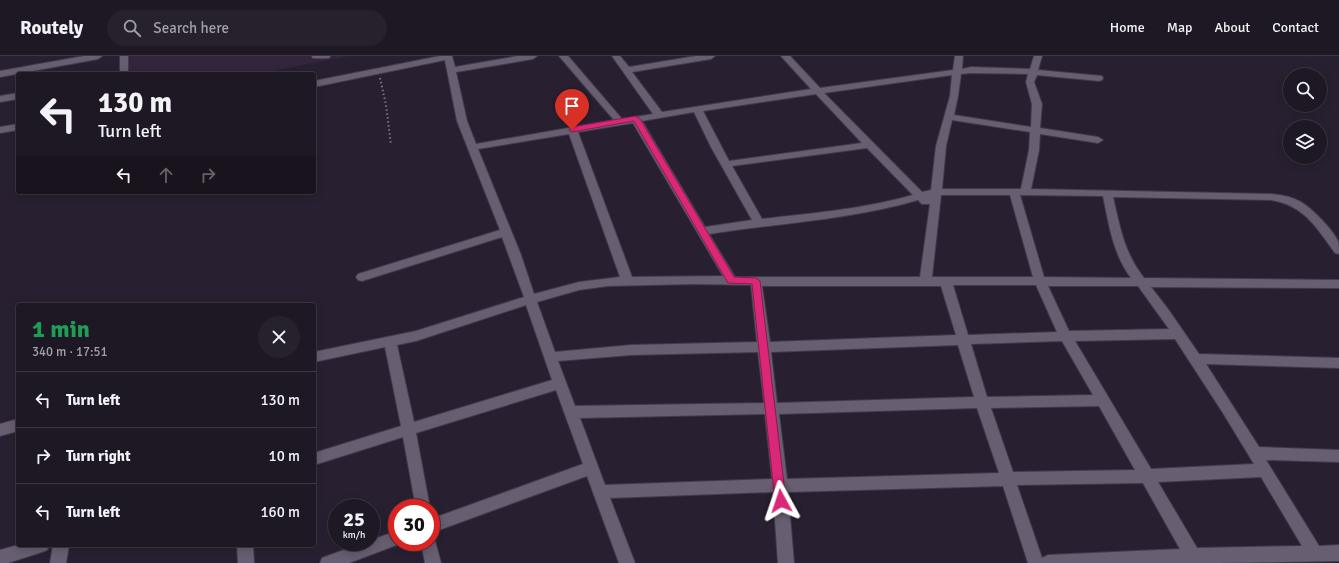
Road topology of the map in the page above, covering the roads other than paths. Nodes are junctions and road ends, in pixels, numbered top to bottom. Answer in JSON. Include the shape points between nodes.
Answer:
{"nodes":[{"id":1,"x":98,"y":56,"type":"edge"},
{"id":2,"x":124,"y":56,"type":"edge"},
{"id":3,"x":314,"y":56,"type":"edge"},
{"id":4,"x":328,"y":56,"type":"edge"},
{"id":5,"x":533,"y":56,"type":"edge"},
{"id":6,"x":562,"y":56,"type":"edge"},
{"id":7,"x":616,"y":56,"type":"edge"},
{"id":8,"x":711,"y":56,"type":"edge"},
{"id":9,"x":785,"y":56,"type":"edge"},
{"id":10,"x":959,"y":56,"type":"edge"},
{"id":11,"x":1038,"y":56,"type":"edge"},
{"id":12,"x":448,"y":57,"type":"edge"},
{"id":13,"x":451,"y":70,"type":"junction"},
{"id":14,"x":627,"y":70,"type":"junction"},
{"id":15,"x":124,"y":72,"type":"edge"},
{"id":16,"x":957,"y":72,"type":"junction"},
{"id":17,"x":1033,"y":72,"type":"junction"},
{"id":18,"x":0,"y":74,"type":"edge"},
{"id":19,"x":1099,"y":78,"type":"dead end"},
{"id":20,"x":316,"y":84,"type":"edge"},
{"id":21,"x":817,"y":91,"type":"junction"},
{"id":22,"x":16,"y":96,"type":"edge"},
{"id":23,"x":0,"y":99,"type":"edge"},
{"id":24,"x":697,"y":108,"type":"junction"},
{"id":25,"x":659,"y":115,"type":"junction"},
{"id":26,"x":948,"y":117,"type":"junction"},
{"id":27,"x":636,"y":119,"type":"junction"},
{"id":28,"x":619,"y":121,"type":"junction"},
{"id":29,"x":16,"y":127,"type":"edge"},
{"id":30,"x":0,"y":130,"type":"edge"},
{"id":31,"x":572,"y":130,"type":"junction"},
{"id":32,"x":1034,"y":130,"type":"junction"},
{"id":33,"x":1098,"y":140,"type":"dead end"},
{"id":34,"x":870,"y":145,"type":"junction"},
{"id":35,"x":473,"y":146,"type":"junction"},
{"id":36,"x":726,"y":164,"type":"junction"},
{"id":37,"x":936,"y":192,"type":"junction"},
{"id":38,"x":1019,"y":192,"type":"junction"},
{"id":39,"x":1107,"y":194,"type":"junction"},
{"id":40,"x":922,"y":197,"type":"junction"},
{"id":41,"x":934,"y":210,"type":"junction"},
{"id":42,"x":759,"y":222,"type":"junction"},
{"id":43,"x":702,"y":231,"type":"junction"},
{"id":44,"x":506,"y":232,"type":"junction"},
{"id":45,"x":1339,"y":250,"type":"edge"},
{"id":46,"x":362,"y":277,"type":"dead end"},
{"id":47,"x":627,"y":280,"type":"junction"},
{"id":48,"x":731,"y":280,"type":"junction"},
{"id":49,"x":756,"y":281,"type":"junction"},
{"id":50,"x":946,"y":281,"type":"junction"},
{"id":51,"x":925,"y":282,"type":"junction"},
{"id":52,"x":1040,"y":282,"type":"junction"},
{"id":53,"x":1140,"y":282,"type":"junction"},
{"id":54,"x":1339,"y":284,"type":"edge"},
{"id":55,"x":530,"y":300,"type":"junction"},
{"id":56,"x":1178,"y":334,"type":"junction"},
{"id":57,"x":1066,"y":336,"type":"junction"},
{"id":58,"x":963,"y":339,"type":"junction"},
{"id":59,"x":390,"y":341,"type":"junction"},
{"id":60,"x":764,"y":347,"type":"junction"},
{"id":61,"x":550,"y":356,"type":"junction"},
{"id":62,"x":316,"y":357,"type":"edge"},
{"id":63,"x":1195,"y":360,"type":"junction"},
{"id":64,"x":1339,"y":364,"type":"edge"},
{"id":65,"x":560,"y":383,"type":"junction"},
{"id":66,"x":1102,"y":400,"type":"junction"},
{"id":67,"x":982,"y":402,"type":"junction"},
{"id":68,"x":771,"y":409,"type":"junction"},
{"id":69,"x":570,"y":412,"type":"junction"},
{"id":70,"x":16,"y":426,"type":"edge"},
{"id":71,"x":0,"y":430,"type":"edge"},
{"id":72,"x":409,"y":430,"type":"junction"},
{"id":73,"x":1254,"y":453,"type":"junction"},
{"id":74,"x":1339,"y":456,"type":"edge"},
{"id":75,"x":316,"y":458,"type":"edge"},
{"id":76,"x":591,"y":468,"type":"junction"},
{"id":77,"x":1264,"y":470,"type":"junction"},
{"id":78,"x":1146,"y":476,"type":"junction"},
{"id":79,"x":1008,"y":479,"type":"junction"},
{"id":80,"x":780,"y":486,"type":"junction"},
{"id":81,"x":600,"y":492,"type":"junction"},
{"id":82,"x":421,"y":499,"type":"edge"},
{"id":83,"x":440,"y":523,"type":"edge"},
{"id":84,"x":388,"y":541,"type":"edge"},
{"id":85,"x":36,"y":547,"type":"edge"},
{"id":86,"x":61,"y":547,"type":"edge"},
{"id":87,"x":245,"y":547,"type":"edge"},
{"id":88,"x":431,"y":551,"type":"edge"},
{"id":89,"x":1315,"y":553,"type":"junction"},
{"id":90,"x":1339,"y":553,"type":"edge"},
{"id":91,"x":0,"y":558,"type":"edge"},
{"id":92,"x":1195,"y":559,"type":"edge"},
{"id":93,"x":58,"y":563,"type":"edge"},
{"id":94,"x":246,"y":563,"type":"edge"},
{"id":95,"x":328,"y":563,"type":"edge"},
{"id":96,"x":433,"y":563,"type":"edge"},
{"id":97,"x":627,"y":563,"type":"edge"},
{"id":98,"x":786,"y":563,"type":"edge"},
{"id":99,"x":1036,"y":563,"type":"edge"},
{"id":100,"x":1048,"y":563,"type":"edge"}],
"edges":[{"from":1,"to":18,"type":"street"},
{"from":2,"to":15,"type":"street"},
{"from":3,"to":4,"type":"lane"},
{"from":5,"to":13,"type":"street"},
{"from":6,"to":28,"type":"street"},
{"from":7,"to":14,"type":"street"},
{"from":8,"to":14,"type":"street"},
{"from":9,"to":21,"type":"street"},
{"from":10,"to":16,"type":"street"},
{"from":11,"to":17,"type":"street"},
{"from":12,"to":13,"type":"street"},
{"from":12,"to":20,"type":"street"},
{"from":13,"to":35,"type":"street","via":[[462,121]]},
{"from":14,"to":25,"type":"street"},
{"from":16,"to":17,"type":"street"},
{"from":16,"to":21,"type":"street"},
{"from":16,"to":26,"type":"street"},
{"from":17,"to":19,"type":"street"},
{"from":17,"to":32,"type":"street","via":[[1030,82],[1036,104]]},
{"from":21,"to":24,"type":"street"},
{"from":21,"to":34,"type":"street"},
{"from":22,"to":23,"type":"street"},
{"from":24,"to":25,"type":"street"},
{"from":24,"to":36,"type":"street"},
{"from":25,"to":27,"type":"street"},
{"from":26,"to":32,"type":"street"},
{"from":26,"to":37,"type":"street","via":[[941,146]]},
{"from":27,"to":28,"type":"street"},
{"from":27,"to":43,"type":"street"},
{"from":28,"to":31,"type":"street"},
{"from":29,"to":30,"type":"street"},
{"from":31,"to":35,"type":"street"},
{"from":31,"to":47,"type":"street"},
{"from":32,"to":33,"type":"street"},
{"from":32,"to":38,"type":"street","via":[[1034,150]]},
{"from":34,"to":36,"type":"street"},
{"from":34,"to":40,"type":"street"},
{"from":35,"to":44,"type":"street"},
{"from":36,"to":42,"type":"street"},
{"from":37,"to":38,"type":"street"},
{"from":37,"to":40,"type":"street"},
{"from":37,"to":41,"type":"street"},
{"from":38,"to":39,"type":"street"},
{"from":38,"to":52,"type":"street"},
{"from":39,"to":45,"type":"street","via":[[1279,197],[1302,206]]},
{"from":39,"to":53,"type":"street","via":[[1123,256]]},
{"from":40,"to":41,"type":"street"},
{"from":40,"to":42,"type":"street","via":[[855,211]]},
{"from":41,"to":51,"type":"street"},
{"from":42,"to":43,"type":"street"},
{"from":43,"to":48,"type":"street"},
{"from":44,"to":46,"type":"street"},
{"from":44,"to":55,"type":"street"},
{"from":47,"to":48,"type":"street"},
{"from":47,"to":55,"type":"street","via":[[579,286]]},
{"from":48,"to":49,"type":"street"},
{"from":49,"to":51,"type":"street"},
{"from":49,"to":60,"type":"street"},
{"from":50,"to":51,"type":"street"},
{"from":50,"to":52,"type":"street"},
{"from":50,"to":58,"type":"street"},
{"from":52,"to":53,"type":"street"},
{"from":52,"to":57,"type":"street"},
{"from":53,"to":54,"type":"street"},
{"from":53,"to":56,"type":"street"},
{"from":55,"to":59,"type":"street","via":[[416,336]]},
{"from":55,"to":61,"type":"street"},
{"from":56,"to":57,"type":"street"},
{"from":56,"to":63,"type":"street"},
{"from":57,"to":58,"type":"street"},
{"from":57,"to":66,"type":"street"},
{"from":58,"to":60,"type":"street"},
{"from":58,"to":67,"type":"street"},
{"from":59,"to":62,"type":"street"},
{"from":59,"to":72,"type":"street"},
{"from":60,"to":61,"type":"street","via":[[631,350]]},
{"from":60,"to":68,"type":"street"},
{"from":61,"to":65,"type":"street"},
{"from":63,"to":64,"type":"street"},
{"from":63,"to":73,"type":"street"},
{"from":65,"to":69,"type":"street"},
{"from":65,"to":72,"type":"street"},
{"from":66,"to":67,"type":"street"},
{"from":66,"to":78,"type":"street"},
{"from":67,"to":68,"type":"street"},
{"from":67,"to":79,"type":"street"},
{"from":68,"to":69,"type":"street"},
{"from":68,"to":80,"type":"street"},
{"from":69,"to":76,"type":"street"},
{"from":70,"to":71,"type":"street"},
{"from":72,"to":75,"type":"street"},
{"from":72,"to":82,"type":"street"},
{"from":73,"to":74,"type":"street"},
{"from":73,"to":77,"type":"street"},
{"from":76,"to":81,"type":"street"},
{"from":76,"to":83,"type":"street"},
{"from":77,"to":78,"type":"street"},
{"from":77,"to":89,"type":"street"},
{"from":78,"to":79,"type":"street"},
{"from":78,"to":92,"type":"street"},
{"from":79,"to":80,"type":"street"},
{"from":79,"to":99,"type":"street"},
{"from":80,"to":81,"type":"street"},
{"from":80,"to":98,"type":"street"},
{"from":81,"to":97,"type":"street"},
{"from":84,"to":95,"type":"street"},
{"from":85,"to":91,"type":"street"},
{"from":86,"to":93,"type":"street"},
{"from":87,"to":94,"type":"street"},
{"from":88,"to":96,"type":"street"},
{"from":89,"to":90,"type":"street"},
{"from":89,"to":92,"type":"street"},
{"from":92,"to":100,"type":"street"}]}
